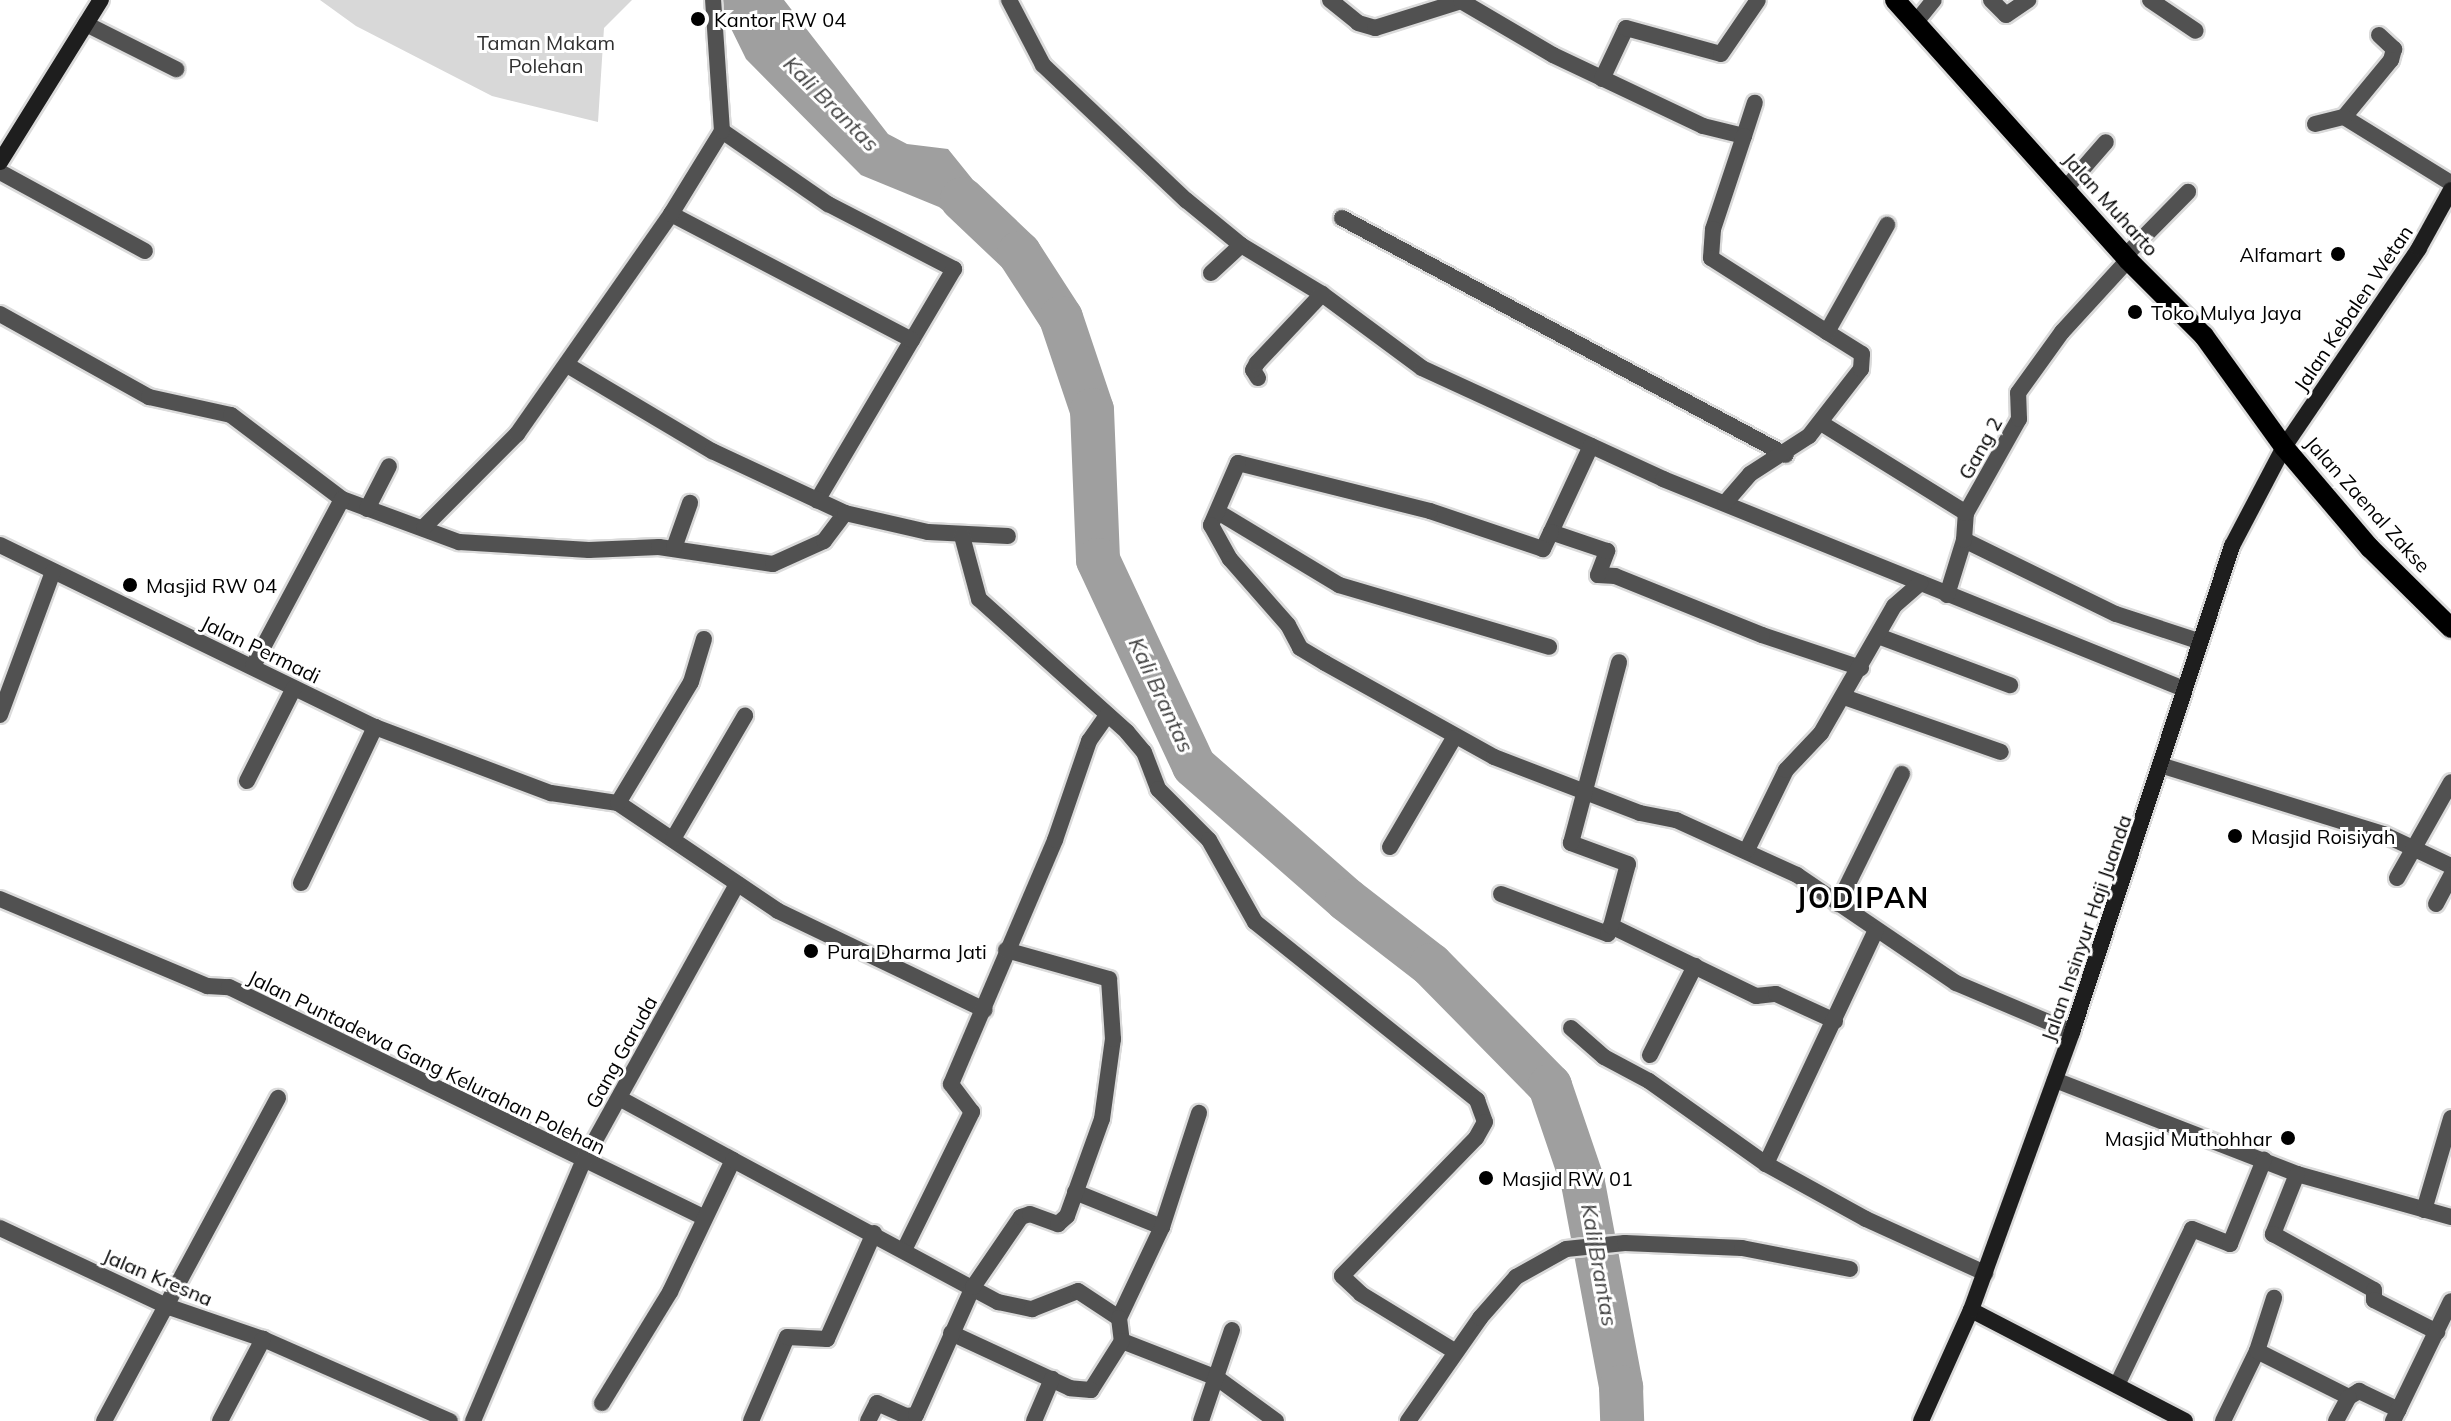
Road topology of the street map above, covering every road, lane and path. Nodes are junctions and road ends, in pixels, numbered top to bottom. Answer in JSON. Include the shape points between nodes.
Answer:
{"nodes":[{"id":1,"x":101,"y":0,"type":"edge"},
{"id":2,"x":713,"y":0,"type":"edge"},
{"id":3,"x":1009,"y":0,"type":"edge"},
{"id":4,"x":1330,"y":0,"type":"edge"},
{"id":5,"x":1758,"y":0,"type":"edge"},
{"id":6,"x":1895,"y":0,"type":"edge"},
{"id":7,"x":1934,"y":0,"type":"edge"},
{"id":8,"x":1991,"y":0,"type":"edge"},
{"id":9,"x":2028,"y":0,"type":"edge"},
{"id":10,"x":2150,"y":0,"type":"edge"},
{"id":11,"x":1916,"y":22,"type":"junction"},
{"id":12,"x":86,"y":24,"type":"junction"},
{"id":13,"x":2196,"y":31,"type":"dead end"},
{"id":14,"x":2379,"y":35,"type":"dead end"},
{"id":15,"x":176,"y":69,"type":"dead end"},
{"id":16,"x":1602,"y":79,"type":"junction"},
{"id":17,"x":1755,"y":103,"type":"dead end"},
{"id":18,"x":2344,"y":117,"type":"junction"},
{"id":19,"x":2315,"y":124,"type":"dead end"},
{"id":20,"x":722,"y":131,"type":"junction"},
{"id":21,"x":1744,"y":136,"type":"junction"},
{"id":22,"x":2106,"y":142,"type":"dead end"},
{"id":23,"x":0,"y":162,"type":"edge"},
{"id":24,"x":0,"y":172,"type":"edge"},
{"id":25,"x":2451,"y":183,"type":"edge"},
{"id":26,"x":2065,"y":189,"type":"junction"},
{"id":27,"x":2451,"y":190,"type":"edge"},
{"id":28,"x":2188,"y":192,"type":"dead end"},
{"id":29,"x":671,"y":214,"type":"junction"},
{"id":30,"x":1342,"y":218,"type":"dead end"},
{"id":31,"x":1887,"y":225,"type":"dead end"},
{"id":32,"x":1241,"y":245,"type":"junction"},
{"id":33,"x":145,"y":251,"type":"dead end"},
{"id":34,"x":2126,"y":258,"type":"junction"},
{"id":35,"x":1211,"y":273,"type":"dead end"},
{"id":36,"x":1322,"y":294,"type":"junction"},
{"id":37,"x":0,"y":314,"type":"edge"},
{"id":38,"x":1827,"y":332,"type":"junction"},
{"id":39,"x":912,"y":340,"type":"junction"},
{"id":40,"x":567,"y":365,"type":"junction"},
{"id":41,"x":1258,"y":378,"type":"dead end"},
{"id":42,"x":1821,"y":423,"type":"junction"},
{"id":43,"x":1591,"y":446,"type":"junction"},
{"id":44,"x":2284,"y":447,"type":"junction"},
{"id":45,"x":1786,"y":455,"type":"junction"},
{"id":46,"x":389,"y":466,"type":"dead end"},
{"id":47,"x":342,"y":499,"type":"junction"},
{"id":48,"x":817,"y":501,"type":"junction"},
{"id":49,"x":690,"y":503,"type":"dead end"},
{"id":50,"x":1725,"y":503,"type":"junction"},
{"id":51,"x":367,"y":509,"type":"junction"},
{"id":52,"x":1218,"y":512,"type":"junction"},
{"id":53,"x":845,"y":513,"type":"junction"},
{"id":54,"x":1966,"y":513,"type":"junction"},
{"id":55,"x":424,"y":527,"type":"junction"},
{"id":56,"x":1551,"y":532,"type":"junction"},
{"id":57,"x":962,"y":536,"type":"junction"},
{"id":58,"x":1008,"y":536,"type":"dead end"},
{"id":59,"x":1964,"y":540,"type":"junction"},
{"id":60,"x":0,"y":545,"type":"edge"},
{"id":61,"x":674,"y":548,"type":"junction"},
{"id":62,"x":53,"y":572,"type":"junction"},
{"id":63,"x":1920,"y":583,"type":"junction"},
{"id":64,"x":1947,"y":595,"type":"junction"},
{"id":65,"x":2451,"y":628,"type":"edge"},
{"id":66,"x":1878,"y":636,"type":"junction"},
{"id":67,"x":704,"y":639,"type":"dead end"},
{"id":68,"x":2198,"y":641,"type":"junction"},
{"id":69,"x":1549,"y":647,"type":"dead end"},
{"id":70,"x":1619,"y":662,"type":"dead end"},
{"id":71,"x":253,"y":666,"type":"junction"},
{"id":72,"x":1861,"y":668,"type":"junction"},
{"id":73,"x":2010,"y":685,"type":"dead end"},
{"id":74,"x":294,"y":688,"type":"junction"},
{"id":75,"x":2184,"y":689,"type":"junction"},
{"id":76,"x":1844,"y":697,"type":"junction"},
{"id":77,"x":0,"y":715,"type":"edge"},
{"id":78,"x":1107,"y":715,"type":"junction"},
{"id":79,"x":745,"y":716,"type":"dead end"},
{"id":80,"x":375,"y":727,"type":"junction"},
{"id":81,"x":1454,"y":738,"type":"junction"},
{"id":82,"x":2001,"y":752,"type":"dead end"},
{"id":83,"x":2160,"y":765,"type":"junction"},
{"id":84,"x":1902,"y":774,"type":"dead end"},
{"id":85,"x":247,"y":781,"type":"dead end"},
{"id":86,"x":2451,"y":782,"type":"edge"},
{"id":87,"x":1586,"y":792,"type":"junction"},
{"id":88,"x":618,"y":803,"type":"junction"},
{"id":89,"x":673,"y":839,"type":"junction"},
{"id":90,"x":2412,"y":846,"type":"junction"},
{"id":91,"x":1390,"y":847,"type":"dead end"},
{"id":92,"x":1747,"y":850,"type":"junction"},
{"id":93,"x":2451,"y":866,"type":"edge"},
{"id":94,"x":2451,"y":876,"type":"edge"},
{"id":95,"x":2397,"y":878,"type":"dead end"},
{"id":96,"x":301,"y":883,"type":"dead end"},
{"id":97,"x":737,"y":884,"type":"junction"},
{"id":98,"x":1501,"y":894,"type":"dead end"},
{"id":99,"x":0,"y":899,"type":"edge"},
{"id":100,"x":1838,"y":904,"type":"junction"},
{"id":101,"x":2436,"y":904,"type":"dead end"},
{"id":102,"x":1611,"y":926,"type":"junction"},
{"id":103,"x":1876,"y":930,"type":"junction"},
{"id":104,"x":1006,"y":950,"type":"junction"},
{"id":105,"x":1695,"y":966,"type":"junction"},
{"id":106,"x":985,"y":1010,"type":"junction"},
{"id":107,"x":1835,"y":1021,"type":"junction"},
{"id":108,"x":1571,"y":1028,"type":"dead end"},
{"id":109,"x":2072,"y":1032,"type":"junction"},
{"id":110,"x":1650,"y":1055,"type":"dead end"},
{"id":111,"x":2055,"y":1080,"type":"junction"},
{"id":112,"x":278,"y":1098,"type":"dead end"},
{"id":113,"x":619,"y":1098,"type":"junction"},
{"id":114,"x":1199,"y":1113,"type":"dead end"},
{"id":115,"x":2451,"y":1118,"type":"edge"},
{"id":116,"x":733,"y":1160,"type":"junction"},
{"id":117,"x":2264,"y":1160,"type":"junction"},
{"id":118,"x":583,"y":1162,"type":"junction"},
{"id":119,"x":1766,"y":1164,"type":"junction"},
{"id":120,"x":2297,"y":1174,"type":"junction"},
{"id":121,"x":1075,"y":1192,"type":"junction"},
{"id":122,"x":2424,"y":1210,"type":"junction"},
{"id":123,"x":703,"y":1217,"type":"junction"},
{"id":124,"x":2451,"y":1217,"type":"edge"},
{"id":125,"x":1162,"y":1227,"type":"junction"},
{"id":126,"x":0,"y":1228,"type":"edge"},
{"id":127,"x":874,"y":1233,"type":"junction"},
{"id":128,"x":905,"y":1248,"type":"junction"},
{"id":129,"x":1850,"y":1269,"type":"dead end"},
{"id":130,"x":1985,"y":1273,"type":"junction"},
{"id":131,"x":973,"y":1287,"type":"junction"},
{"id":132,"x":2274,"y":1298,"type":"dead end"},
{"id":133,"x":2451,"y":1301,"type":"edge"},
{"id":134,"x":169,"y":1307,"type":"junction"},
{"id":135,"x":1971,"y":1310,"type":"junction"},
{"id":136,"x":1119,"y":1318,"type":"junction"},
{"id":137,"x":1232,"y":1330,"type":"dead end"},
{"id":138,"x":2437,"y":1332,"type":"junction"},
{"id":139,"x":951,"y":1333,"type":"junction"},
{"id":140,"x":263,"y":1339,"type":"junction"},
{"id":141,"x":1122,"y":1341,"type":"junction"},
{"id":142,"x":2257,"y":1351,"type":"junction"},
{"id":143,"x":1456,"y":1352,"type":"junction"},
{"id":144,"x":1217,"y":1378,"type":"junction"},
{"id":145,"x":1052,"y":1379,"type":"junction"},
{"id":146,"x":2117,"y":1385,"type":"junction"},
{"id":147,"x":2349,"y":1397,"type":"junction"},
{"id":148,"x":602,"y":1403,"type":"dead end"},
{"id":149,"x":2396,"y":1416,"type":"edge"},
{"id":150,"x":104,"y":1421,"type":"edge"},
{"id":151,"x":220,"y":1421,"type":"edge"},
{"id":152,"x":450,"y":1421,"type":"edge"},
{"id":153,"x":473,"y":1421,"type":"edge"},
{"id":154,"x":751,"y":1421,"type":"edge"},
{"id":155,"x":868,"y":1421,"type":"edge"},
{"id":156,"x":1034,"y":1421,"type":"edge"},
{"id":157,"x":1201,"y":1421,"type":"edge"},
{"id":158,"x":1276,"y":1421,"type":"edge"},
{"id":159,"x":1408,"y":1421,"type":"edge"},
{"id":160,"x":1921,"y":1421,"type":"edge"},
{"id":161,"x":2185,"y":1421,"type":"edge"},
{"id":162,"x":2223,"y":1421,"type":"edge"},
{"id":163,"x":2336,"y":1421,"type":"edge"}],
"edges":[{"from":1,"to":12,"type":"main road"},
{"from":2,"to":20,"type":"street"},
{"from":3,"to":32,"type":"street","via":[[1034,54],[1064,89]]},
{"from":4,"to":16,"type":"street","via":[[1358,23],[1375,28],[1461,1]]},
{"from":5,"to":16,"type":"street","via":[[1721,54],[1626,28]]},
{"from":6,"to":11,"type":"main road","name":"Jalan Muharto"},
{"from":7,"to":11,"type":"street"},
{"from":8,"to":9,"type":"street","via":[[2006,15]]},
{"from":10,"to":13,"type":"street"},
{"from":11,"to":26,"type":"main road","name":"Jalan Muharto"},
{"from":12,"to":15,"type":"street"},
{"from":12,"to":23,"type":"main road"},
{"from":14,"to":18,"type":"street","via":[[2394,49],[2391,60]]},
{"from":16,"to":21,"type":"street","via":[[1703,126]]},
{"from":17,"to":21,"type":"street"},
{"from":18,"to":19,"type":"street"},
{"from":18,"to":25,"type":"street"},
{"from":20,"to":29,"type":"street"},
{"from":20,"to":39,"type":"street","via":[[828,204],[954,269]]},
{"from":21,"to":38,"type":"street","via":[[1713,229],[1711,258]]},
{"from":22,"to":26,"type":"street"},
{"from":24,"to":33,"type":"street"},
{"from":26,"to":34,"type":"main road","name":"Jalan Muharto"},
{"from":27,"to":44,"type":"main road","name":"Jalan Kebalen Wetan","via":[[2419,248]]},
{"from":28,"to":34,"type":"street","name":"Gang 2"},
{"from":29,"to":39,"type":"street"},
{"from":29,"to":40,"type":"street"},
{"from":30,"to":45,"type":"street"},
{"from":31,"to":38,"type":"street"},
{"from":32,"to":35,"type":"street"},
{"from":32,"to":36,"type":"street"},
{"from":34,"to":44,"type":"main road","name":"Jalan Muharto","via":[[2204,336]]},
{"from":34,"to":54,"type":"street","name":"Gang 2","via":[[2018,393],[2019,419]]},
{"from":36,"to":41,"type":"street","via":[[1257,363],[1253,370]]},
{"from":36,"to":43,"type":"street","via":[[1422,368]]},
{"from":37,"to":47,"type":"street","via":[[149,397],[231,415]]},
{"from":38,"to":42,"type":"street","via":[[1862,354],[1863,363]]},
{"from":39,"to":48,"type":"street"},
{"from":40,"to":48,"type":"street","via":[[712,451]]},
{"from":40,"to":55,"type":"street","via":[[517,434]]},
{"from":42,"to":45,"type":"street"},
{"from":42,"to":54,"type":"street"},
{"from":43,"to":50,"type":"street"},
{"from":43,"to":56,"type":"street"},
{"from":44,"to":65,"type":"main road","name":"Jalan Zaenal Zakse","via":[[2370,548]]},
{"from":44,"to":68,"type":"main road","name":"Jalan Insinyur Haji Juanda","via":[[2232,546]]},
{"from":45,"to":50,"type":"street","via":[[1750,474]]},
{"from":46,"to":51,"type":"street"},
{"from":47,"to":51,"type":"street"},
{"from":47,"to":71,"type":"street"},
{"from":48,"to":53,"type":"street"},
{"from":49,"to":61,"type":"street"},
{"from":50,"to":63,"type":"street"},
{"from":51,"to":55,"type":"street"},
{"from":52,"to":56,"type":"street","via":[[1238,463],[1430,511],[1543,549]]},
{"from":52,"to":69,"type":"street","via":[[1339,585]]},
{"from":52,"to":81,"type":"street","via":[[1211,525],[1230,559],[1288,625],[1300,648]]},
{"from":53,"to":57,"type":"street","via":[[888,527]]},
{"from":53,"to":61,"type":"street","via":[[824,541],[773,564]]},
{"from":54,"to":59,"type":"street","name":"Gang 2"},
{"from":55,"to":61,"type":"street","via":[[480,547]]},
{"from":56,"to":72,"type":"street","via":[[1607,551],[1598,575],[1615,576]]},
{"from":57,"to":58,"type":"street"},
{"from":57,"to":78,"type":"street","via":[[979,599]]},
{"from":59,"to":64,"type":"street","name":"Gang 2"},
{"from":59,"to":68,"type":"street","via":[[2116,614]]},
{"from":60,"to":62,"type":"street","name":"Jalan Permadi"},
{"from":62,"to":71,"type":"street","name":"Jalan Permadi"},
{"from":62,"to":77,"type":"street"},
{"from":63,"to":64,"type":"street"},
{"from":63,"to":66,"type":"street","via":[[1894,606]]},
{"from":64,"to":75,"type":"street"},
{"from":66,"to":72,"type":"street"},
{"from":66,"to":73,"type":"street"},
{"from":67,"to":88,"type":"street","via":[[691,682]]},
{"from":68,"to":75,"type":"main road","name":"Jalan Insinyur Haji Juanda"},
{"from":70,"to":87,"type":"street"},
{"from":71,"to":74,"type":"street","name":"Jalan Permadi"},
{"from":72,"to":76,"type":"street"},
{"from":74,"to":80,"type":"street","name":"Jalan Permadi"},
{"from":74,"to":85,"type":"street"},
{"from":75,"to":83,"type":"main road","name":"Jalan Insinyur Haji Juanda"},
{"from":76,"to":82,"type":"street"},
{"from":76,"to":92,"type":"street","via":[[1821,733],[1786,770]]},
{"from":78,"to":104,"type":"street","via":[[1089,741],[1055,840]]},
{"from":78,"to":143,"type":"street","via":[[1144,752],[1158,789],[1209,840],[1255,922],[1477,1100],[1485,1122],[1476,1138],[1342,1276],[1361,1294]]},
{"from":79,"to":89,"type":"street"},
{"from":80,"to":88,"type":"street","name":"Jalan Permadi","via":[[551,793]]},
{"from":80,"to":96,"type":"street"},
{"from":81,"to":87,"type":"street"},
{"from":81,"to":91,"type":"street"},
{"from":83,"to":90,"type":"street"},
{"from":83,"to":109,"type":"main road","name":"Jalan Insinyur Haji Juanda"},
{"from":84,"to":100,"type":"street"},
{"from":86,"to":90,"type":"street"},
{"from":87,"to":92,"type":"street","via":[[1676,820]]},
{"from":87,"to":102,"type":"street","via":[[1571,843],[1628,864]]},
{"from":88,"to":89,"type":"street"},
{"from":89,"to":97,"type":"street"},
{"from":90,"to":93,"type":"street"},
{"from":90,"to":95,"type":"street"},
{"from":92,"to":100,"type":"street","via":[[1797,875]]},
{"from":94,"to":101,"type":"street"},
{"from":97,"to":106,"type":"street","via":[[778,911]]},
{"from":97,"to":113,"type":"street","name":"Gang Garuda"},
{"from":98,"to":102,"type":"street","via":[[1608,934]]},
{"from":99,"to":118,"type":"street","name":"Jalan Puntadewa Gang Kelurahan Polehan","via":[[207,986],[222,984]]},
{"from":100,"to":103,"type":"street"},
{"from":102,"to":105,"type":"street"},
{"from":103,"to":107,"type":"street"},
{"from":103,"to":109,"type":"street","via":[[1956,983]]},
{"from":104,"to":106,"type":"street"},
{"from":104,"to":121,"type":"street","via":[[1104,976],[1112,984],[1109,1085]]},
{"from":105,"to":107,"type":"street","via":[[1756,996],[1776,994]]},
{"from":105,"to":110,"type":"street"},
{"from":106,"to":128,"type":"street","via":[[951,1084],[969,1102],[970,1119]]},
{"from":107,"to":119,"type":"street"},
{"from":108,"to":119,"type":"street","via":[[1604,1057],[1649,1081]]},
{"from":109,"to":111,"type":"main road","name":"Jalan Insinyur Haji Juanda"},
{"from":111,"to":117,"type":"street"},
{"from":111,"to":130,"type":"main road","name":"Jalan Insinyur Haji Juanda"},
{"from":112,"to":134,"type":"street"},
{"from":113,"to":116,"type":"street"},
{"from":113,"to":118,"type":"street","name":"Gang Garuda"},
{"from":114,"to":125,"type":"street"},
{"from":115,"to":122,"type":"street"},
{"from":116,"to":123,"type":"street"},
{"from":116,"to":127,"type":"street"},
{"from":117,"to":120,"type":"street"},
{"from":117,"to":146,"type":"street","via":[[2230,1244],[2192,1229]]},
{"from":118,"to":123,"type":"street","name":"Jalan Puntadewa Gang Kelurahan Polehan"},
{"from":118,"to":153,"type":"street","name":"Gang Garuda"},
{"from":119,"to":130,"type":"street","via":[[1866,1219]]},
{"from":120,"to":122,"type":"street"},
{"from":120,"to":138,"type":"street","via":[[2273,1234],[2374,1290],[2374,1300]]},
{"from":121,"to":125,"type":"street"},
{"from":121,"to":131,"type":"street","via":[[1067,1216],[1058,1224],[1024,1214]]},
{"from":122,"to":124,"type":"street"},
{"from":123,"to":148,"type":"street","via":[[670,1292]]},
{"from":125,"to":136,"type":"street"},
{"from":126,"to":134,"type":"street","name":"Jalan Kresna"},
{"from":127,"to":128,"type":"street"},
{"from":127,"to":154,"type":"street","via":[[827,1339],[787,1337]]},
{"from":128,"to":131,"type":"street"},
{"from":129,"to":143,"type":"street","via":[[1742,1248],[1625,1243],[1566,1249],[1516,1277]]},
{"from":130,"to":135,"type":"main road","name":"Jalan Insinyur Haji Juanda"},
{"from":131,"to":136,"type":"street","via":[[1017,1309],[1032,1309],[1078,1291]]},
{"from":131,"to":139,"type":"street"},
{"from":132,"to":142,"type":"street"},
{"from":133,"to":138,"type":"street"},
{"from":134,"to":140,"type":"street","name":"Jalan Kresna"},
{"from":134,"to":150,"type":"street"},
{"from":135,"to":146,"type":"main road"},
{"from":135,"to":160,"type":"main road","name":"Jalan Insinyur Haji Juanda"},
{"from":136,"to":141,"type":"street"},
{"from":137,"to":144,"type":"street"},
{"from":138,"to":149,"type":"street"},
{"from":139,"to":145,"type":"street"},
{"from":139,"to":155,"type":"street","via":[[916,1415],[877,1403]]},
{"from":140,"to":151,"type":"street"},
{"from":140,"to":152,"type":"street","name":"Jalan Kresna"},
{"from":141,"to":144,"type":"street"},
{"from":141,"to":145,"type":"street","via":[[1091,1390]]},
{"from":142,"to":147,"type":"street"},
{"from":142,"to":162,"type":"street"},
{"from":143,"to":159,"type":"street"},
{"from":144,"to":157,"type":"street"},
{"from":144,"to":158,"type":"street"},
{"from":145,"to":156,"type":"street"},
{"from":146,"to":161,"type":"main road"},
{"from":147,"to":149,"type":"street","via":[[2359,1391]]},
{"from":147,"to":163,"type":"street"}]}
